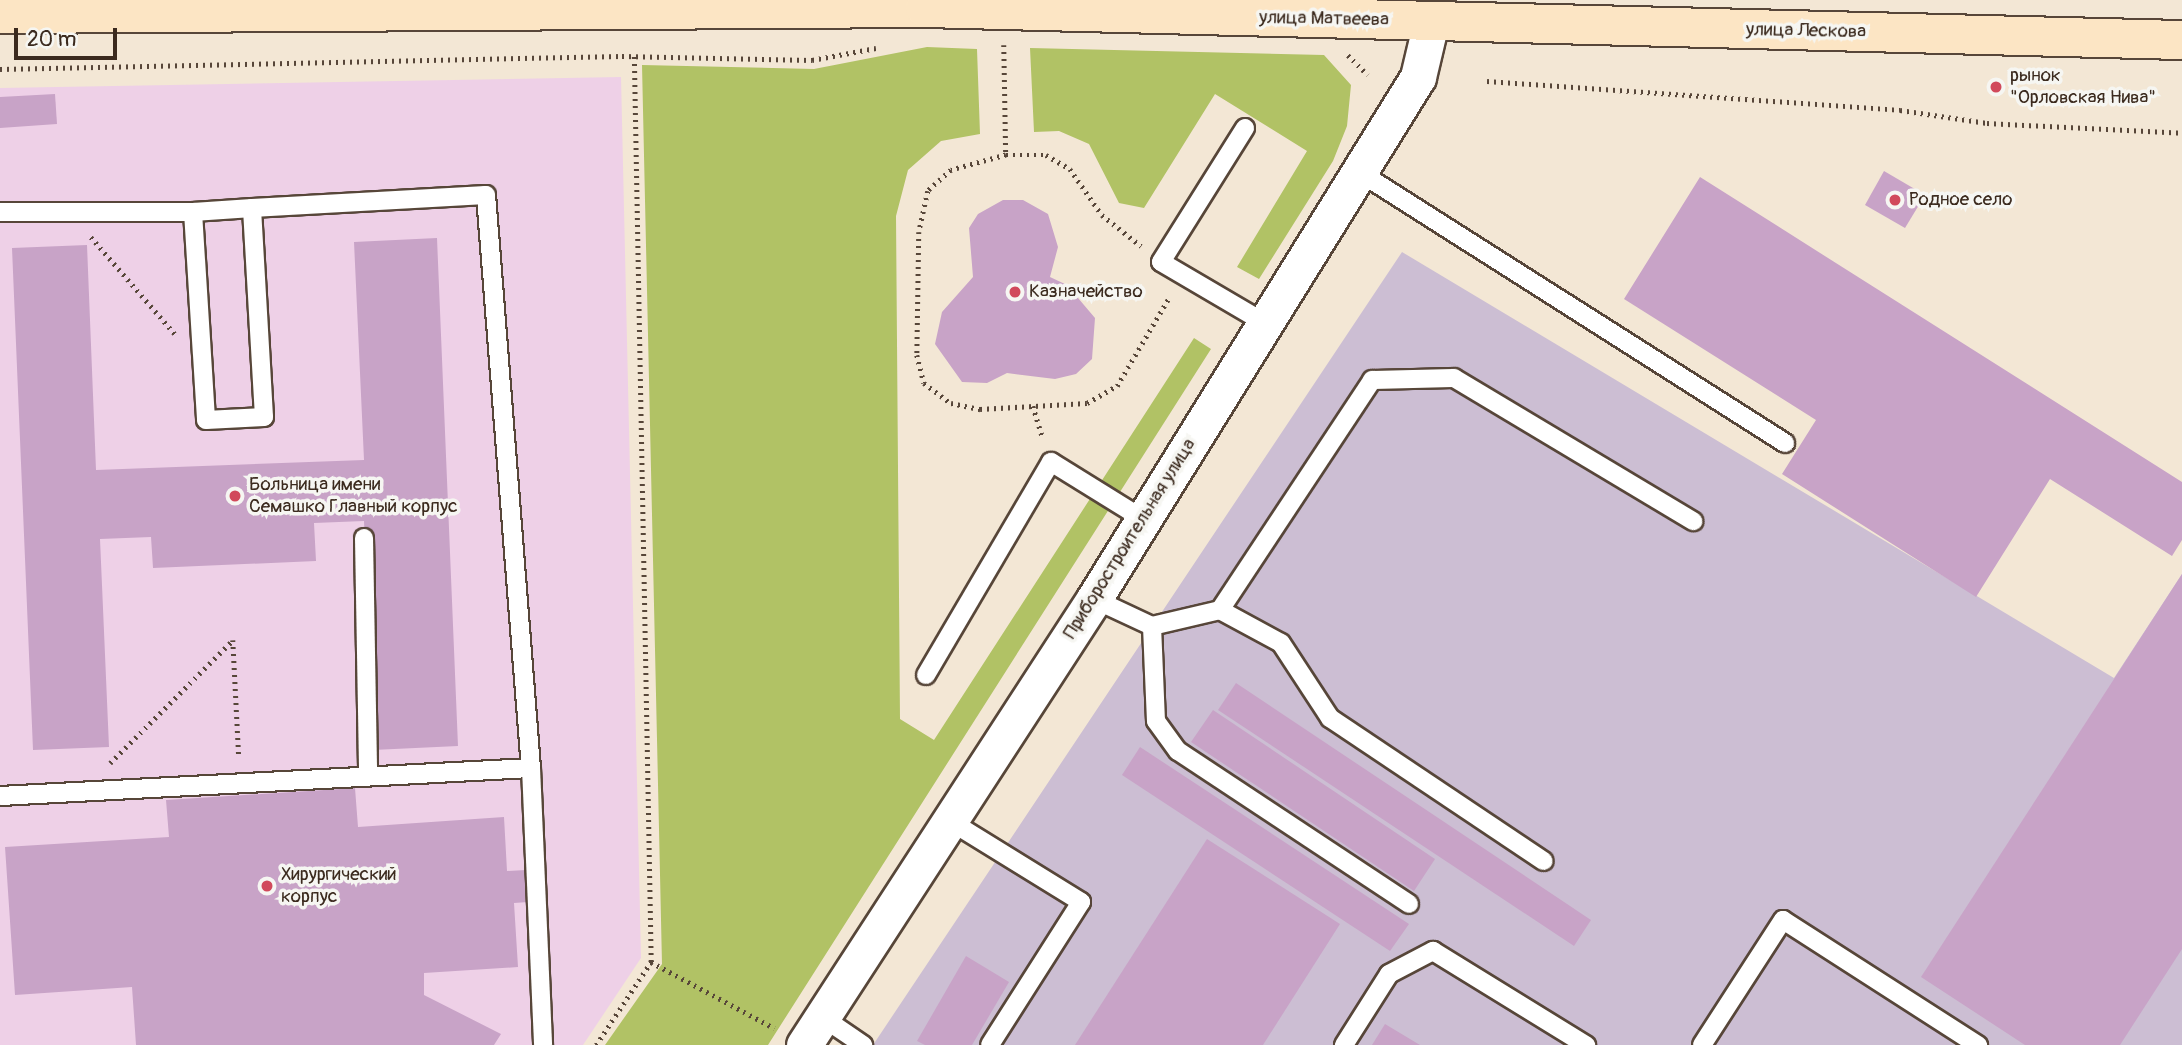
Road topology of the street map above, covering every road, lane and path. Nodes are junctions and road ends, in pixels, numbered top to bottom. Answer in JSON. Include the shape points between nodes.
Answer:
{"nodes":[{"id":1,"x":659,"y":4,"type":"edge"},
{"id":2,"x":846,"y":4,"type":"edge"},
{"id":3,"x":1063,"y":6,"type":"edge"},
{"id":4,"x":139,"y":7,"type":"edge"},
{"id":5,"x":0,"y":14,"type":"edge"},
{"id":6,"x":1431,"y":22,"type":"junction"},
{"id":7,"x":2182,"y":40,"type":"edge"},
{"id":8,"x":1004,"y":41,"type":"dead end"},
{"id":9,"x":0,"y":69,"type":"edge"},
{"id":10,"x":1487,"y":80,"type":"dead end"},
{"id":11,"x":1245,"y":128,"type":"dead end"},
{"id":12,"x":2182,"y":132,"type":"edge"},
{"id":13,"x":1006,"y":155,"type":"junction"},
{"id":14,"x":1359,"y":172,"type":"junction"},
{"id":15,"x":252,"y":208,"type":"junction"},
{"id":16,"x":0,"y":212,"type":"edge"},
{"id":17,"x":193,"y":212,"type":"junction"},
{"id":18,"x":72,"y":216,"type":"junction"},
{"id":19,"x":1161,"y":262,"type":"junction"},
{"id":20,"x":1183,"y":275,"type":"junction"},
{"id":21,"x":1265,"y":323,"type":"junction"},
{"id":22,"x":203,"y":367,"type":"junction"},
{"id":23,"x":1033,"y":406,"type":"junction"},
{"id":24,"x":1785,"y":443,"type":"dead end"},
{"id":25,"x":1051,"y":462,"type":"junction"},
{"id":26,"x":1143,"y":519,"type":"junction"},
{"id":27,"x":1693,"y":520,"type":"dead end"},
{"id":28,"x":363,"y":538,"type":"dead end"},
{"id":29,"x":1094,"y":599,"type":"junction"},
{"id":30,"x":1220,"y":610,"type":"junction"},
{"id":31,"x":1152,"y":626,"type":"junction"},
{"id":32,"x":926,"y":675,"type":"dead end"},
{"id":33,"x":531,"y":768,"type":"junction"},
{"id":34,"x":368,"y":773,"type":"junction"},
{"id":35,"x":240,"y":779,"type":"junction"},
{"id":36,"x":83,"y":790,"type":"junction"},
{"id":37,"x":0,"y":796,"type":"edge"},
{"id":38,"x":950,"y":821,"type":"junction"},
{"id":39,"x":1544,"y":861,"type":"dead end"},
{"id":40,"x":1409,"y":904,"type":"dead end"},
{"id":41,"x":651,"y":962,"type":"junction"},
{"id":42,"x":810,"y":1035,"type":"edge"},
{"id":43,"x":543,"y":1045,"type":"edge"},
{"id":44,"x":596,"y":1045,"type":"edge"},
{"id":45,"x":863,"y":1045,"type":"edge"},
{"id":46,"x":990,"y":1045,"type":"edge"},
{"id":47,"x":1344,"y":1045,"type":"edge"},
{"id":48,"x":1587,"y":1045,"type":"edge"},
{"id":49,"x":1702,"y":1045,"type":"edge"},
{"id":50,"x":1978,"y":1045,"type":"edge"}],
"edges":[{"from":1,"to":2,"type":"main road","name":"улица Матвеева"},
{"from":1,"to":4,"type":"main road","name":"улица Матвеева"},
{"from":2,"to":3,"type":"main road","name":"улица Матвеева"},
{"from":3,"to":6,"type":"main road","name":"улица Матвеева"},
{"from":4,"to":5,"type":"main road","name":"улица Матвеева"},
{"from":6,"to":7,"type":"main road","name":"улица Лескова"},
{"from":6,"to":14,"type":"street","name":"Приборостроительная улица","via":[[1418,77]]},
{"from":8,"to":13,"type":"path"},
{"from":9,"to":41,"type":"path","via":[[634,55]]},
{"from":10,"to":12,"type":"path","via":[[1900,110],[1987,123]]},
{"from":11,"to":19,"type":"lane"},
{"from":13,"to":19,"type":"path","via":[[1046,155],[1070,169],[1102,215]]},
{"from":13,"to":23,"type":"path","via":[[951,170],[928,191],[919,232],[917,355],[924,383],[951,403]]},
{"from":14,"to":21,"type":"street","name":"Приборостроительная улица"},
{"from":14,"to":24,"type":"lane"},
{"from":15,"to":17,"type":"lane"},
{"from":15,"to":22,"type":"lane","via":[[264,417],[206,420]]},
{"from":15,"to":33,"type":"lane","via":[[486,195]]},
{"from":16,"to":18,"type":"lane"},
{"from":17,"to":18,"type":"lane"},
{"from":17,"to":22,"type":"lane"},
{"from":18,"to":22,"type":"path"},
{"from":19,"to":20,"type":"lane"},
{"from":20,"to":21,"type":"lane"},
{"from":20,"to":23,"type":"path","via":[[1117,386],[1087,403]]},
{"from":21,"to":26,"type":"street","name":"Приборостроительная улица"},
{"from":23,"to":25,"type":"path"},
{"from":25,"to":26,"type":"lane"},
{"from":25,"to":32,"type":"lane"},
{"from":26,"to":29,"type":"street","name":"Приборостроительная улица"},
{"from":27,"to":30,"type":"lane","via":[[1454,378],[1372,380]]},
{"from":28,"to":34,"type":"lane"},
{"from":29,"to":31,"type":"lane"},
{"from":29,"to":38,"type":"street","name":"Приборостроительная улица"},
{"from":30,"to":31,"type":"lane"},
{"from":30,"to":39,"type":"lane","via":[[1280,643],[1330,718]]},
{"from":31,"to":40,"type":"lane","via":[[1156,722],[1178,751]]},
{"from":33,"to":34,"type":"lane"},
{"from":33,"to":43,"type":"lane"},
{"from":34,"to":35,"type":"lane"},
{"from":35,"to":36,"type":"lane"},
{"from":35,"to":36,"type":"path","via":[[233,640]]},
{"from":36,"to":37,"type":"lane"},
{"from":38,"to":42,"type":"street","name":"Приборостроительная улица"},
{"from":38,"to":46,"type":"lane","via":[[1081,902]]},
{"from":41,"to":42,"type":"path"},
{"from":41,"to":44,"type":"path"},
{"from":42,"to":45,"type":"lane"},
{"from":47,"to":48,"type":"lane","via":[[1389,974],[1433,951]]},
{"from":49,"to":50,"type":"lane","via":[[1783,920]]}]}
